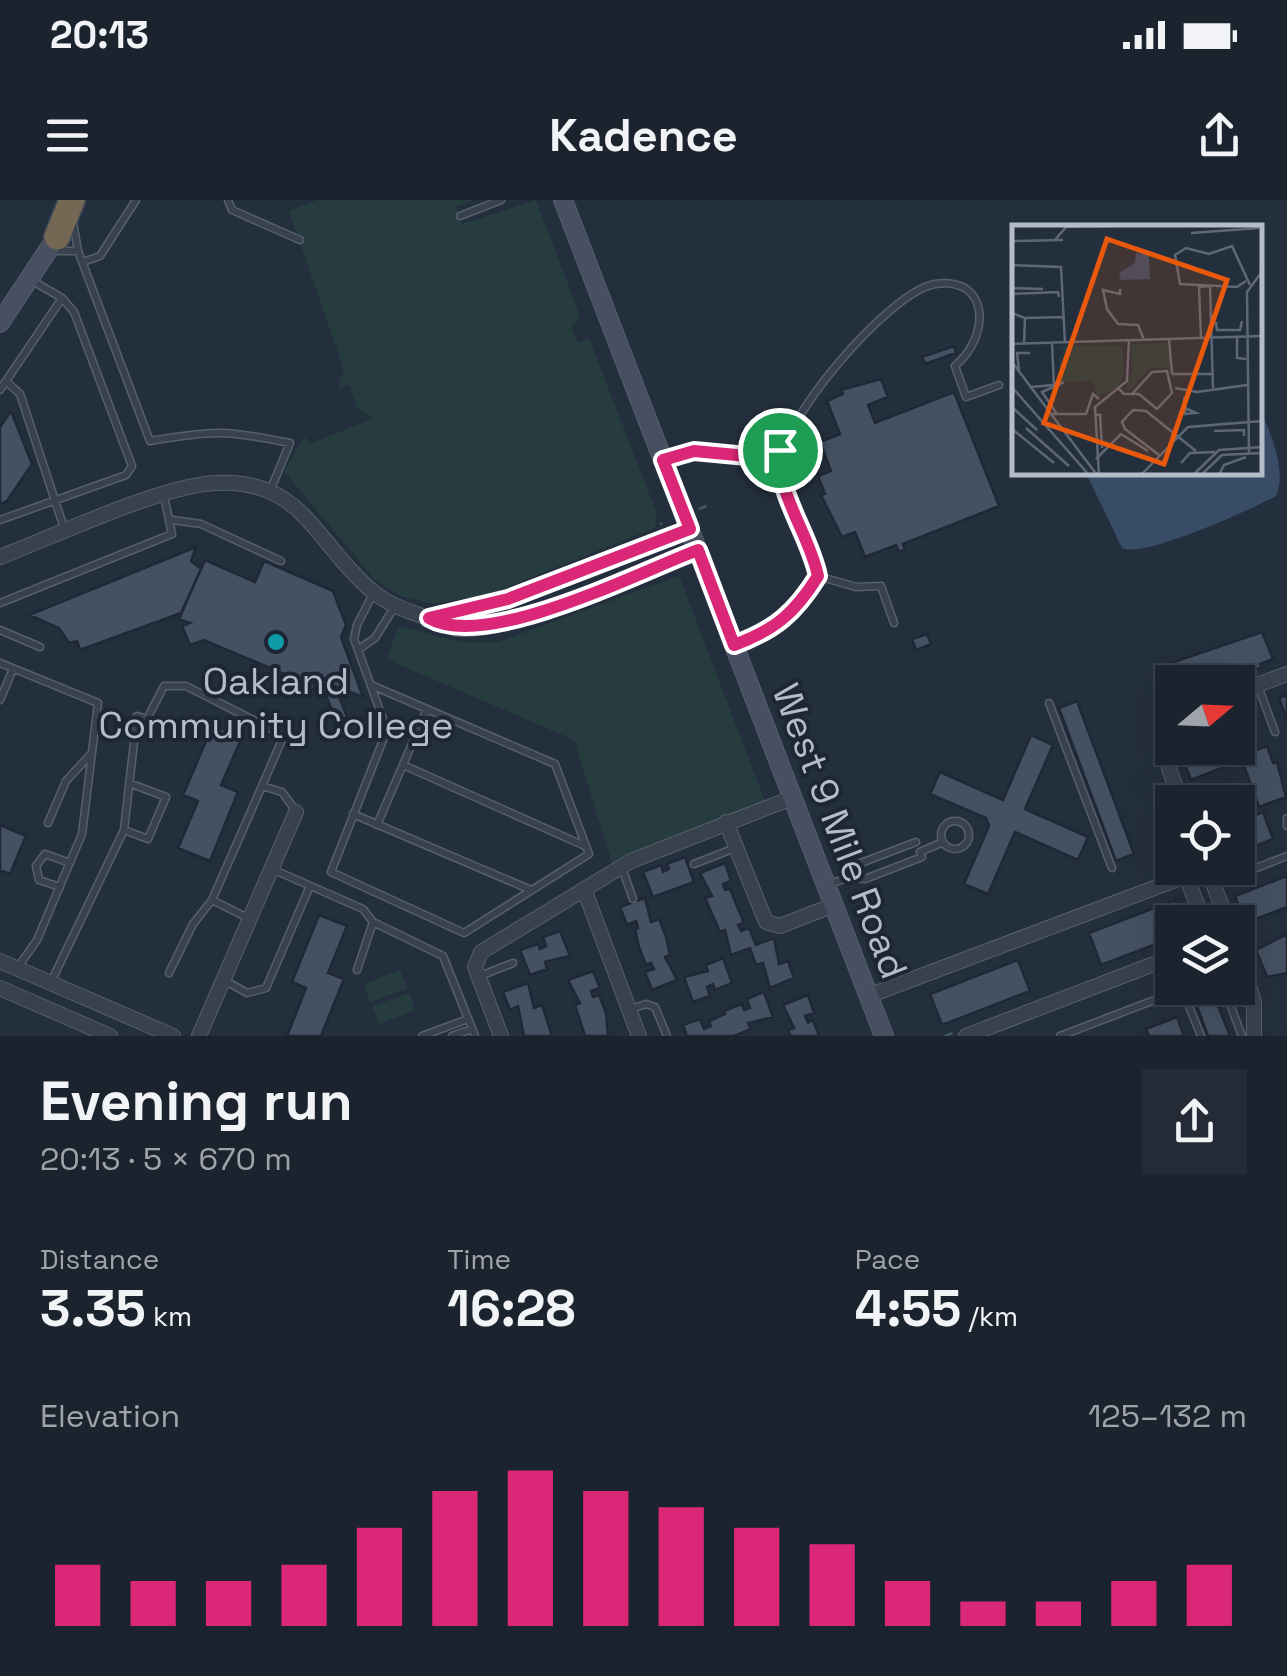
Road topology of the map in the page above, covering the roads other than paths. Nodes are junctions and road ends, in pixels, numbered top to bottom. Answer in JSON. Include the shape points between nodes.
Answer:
{"nodes":[{"id":1,"x":82,"y":200,"type":"edge"},
{"id":2,"x":136,"y":200,"type":"edge"},
{"id":3,"x":228,"y":200,"type":"edge"},
{"id":4,"x":501,"y":200,"type":"edge"},
{"id":5,"x":563,"y":200,"type":"edge"},
{"id":6,"x":460,"y":216,"type":"dead end"},
{"id":7,"x":65,"y":231,"type":"edge"},
{"id":8,"x":300,"y":240,"type":"dead end"},
{"id":9,"x":83,"y":262,"type":"junction"},
{"id":10,"x":30,"y":278,"type":"junction"},
{"id":11,"x":62,"y":298,"type":"junction"},
{"id":12,"x":0,"y":324,"type":"edge"},
{"id":13,"x":6,"y":381,"type":"junction"},
{"id":14,"x":999,"y":385,"type":"dead end"},
{"id":15,"x":0,"y":390,"type":"edge"},
{"id":16,"x":780,"y":450,"type":"junction"},
{"id":17,"x":747,"y":456,"type":"junction"},
{"id":18,"x":663,"y":460,"type":"junction"},
{"id":19,"x":778,"y":473,"type":"junction"},
{"id":20,"x":270,"y":492,"type":"junction"},
{"id":21,"x":164,"y":496,"type":"junction"},
{"id":22,"x":54,"y":500,"type":"junction"},
{"id":23,"x":0,"y":520,"type":"edge"},
{"id":24,"x":173,"y":520,"type":"junction"},
{"id":25,"x":690,"y":529,"type":"junction"},
{"id":26,"x":65,"y":532,"type":"junction"},
{"id":27,"x":698,"y":550,"type":"junction"},
{"id":28,"x":0,"y":557,"type":"edge"},
{"id":29,"x":282,"y":560,"type":"dead end"},
{"id":30,"x":818,"y":576,"type":"junction"},
{"id":31,"x":563,"y":578,"type":"junction"},
{"id":32,"x":374,"y":593,"type":"junction"},
{"id":33,"x":517,"y":595,"type":"junction"},
{"id":34,"x":572,"y":599,"type":"junction"},
{"id":35,"x":0,"y":603,"type":"edge"},
{"id":36,"x":396,"y":606,"type":"junction"},
{"id":37,"x":525,"y":617,"type":"junction"},
{"id":38,"x":429,"y":618,"type":"junction"},
{"id":39,"x":894,"y":623,"type":"dead end"},
{"id":40,"x":0,"y":630,"type":"edge"},
{"id":41,"x":734,"y":645,"type":"junction"},
{"id":42,"x":40,"y":647,"type":"dead end"},
{"id":43,"x":359,"y":649,"type":"junction"},
{"id":44,"x":0,"y":663,"type":"edge"},
{"id":45,"x":14,"y":668,"type":"junction"},
{"id":46,"x":1287,"y":674,"type":"edge"},
{"id":47,"x":371,"y":685,"type":"junction"},
{"id":48,"x":1258,"y":685,"type":"junction"},
{"id":49,"x":1255,"y":686,"type":"edge"},
{"id":50,"x":0,"y":700,"type":"edge"},
{"id":51,"x":1050,"y":704,"type":"dead end"},
{"id":52,"x":427,"y":709,"type":"junction"},
{"id":53,"x":1275,"y":732,"type":"dead end"},
{"id":54,"x":92,"y":753,"type":"junction"},
{"id":55,"x":403,"y":765,"type":"junction"},
{"id":56,"x":129,"y":783,"type":"junction"},
{"id":57,"x":262,"y":786,"type":"junction"},
{"id":58,"x":792,"y":798,"type":"junction"},
{"id":59,"x":296,"y":812,"type":"joint"},
{"id":60,"x":353,"y":814,"type":"junction"},
{"id":61,"x":1287,"y":818,"type":"edge"},
{"id":62,"x":726,"y":822,"type":"junction"},
{"id":63,"x":48,"y":824,"type":"dead end"},
{"id":64,"x":377,"y":824,"type":"junction"},
{"id":65,"x":1287,"y":826,"type":"edge"},
{"id":66,"x":124,"y":830,"type":"junction"},
{"id":67,"x":916,"y":842,"type":"dead end"},
{"id":68,"x":942,"y":842,"type":"junction"},
{"id":69,"x":586,"y":846,"type":"junction"},
{"id":70,"x":736,"y":848,"type":"junction"},
{"id":71,"x":1287,"y":856,"type":"edge"},
{"id":72,"x":70,"y":862,"type":"junction"},
{"id":73,"x":694,"y":864,"type":"dead end"},
{"id":74,"x":621,"y":867,"type":"junction"},
{"id":75,"x":271,"y":868,"type":"junction"},
{"id":76,"x":1112,"y":868,"type":"dead end"},
{"id":77,"x":1255,"y":868,"type":"edge"},
{"id":78,"x":847,"y":878,"type":"junction"},
{"id":79,"x":826,"y":885,"type":"junction"},
{"id":80,"x":310,"y":886,"type":"junction"},
{"id":81,"x":60,"y":887,"type":"junction"},
{"id":82,"x":584,"y":889,"type":"junction"},
{"id":83,"x":532,"y":890,"type":"junction"},
{"id":84,"x":633,"y":899,"type":"dead end"},
{"id":85,"x":212,"y":900,"type":"junction"},
{"id":86,"x":834,"y":905,"type":"junction"},
{"id":87,"x":1197,"y":905,"type":"edge"},
{"id":88,"x":249,"y":919,"type":"junction"},
{"id":89,"x":373,"y":922,"type":"junction"},
{"id":90,"x":0,"y":961,"type":"edge"},
{"id":91,"x":512,"y":963,"type":"dead end"},
{"id":92,"x":1155,"y":964,"type":"edge"},
{"id":93,"x":17,"y":968,"type":"junction"},
{"id":94,"x":357,"y":970,"type":"dead end"},
{"id":95,"x":169,"y":972,"type":"dead end"},
{"id":96,"x":478,"y":976,"type":"junction"},
{"id":97,"x":224,"y":980,"type":"junction"},
{"id":98,"x":51,"y":983,"type":"junction"},
{"id":99,"x":6,"y":991,"type":"edge"},
{"id":100,"x":868,"y":996,"type":"junction"},
{"id":101,"x":1155,"y":999,"type":"edge"},
{"id":102,"x":1190,"y":1005,"type":"edge"},
{"id":103,"x":1230,"y":1005,"type":"edge"},
{"id":104,"x":1254,"y":1005,"type":"edge"},
{"id":105,"x":112,"y":1010,"type":"junction"},
{"id":106,"x":630,"y":1010,"type":"junction"},
{"id":107,"x":468,"y":1019,"type":"junction"},
{"id":108,"x":85,"y":1031,"type":"edge"},
{"id":109,"x":473,"y":1032,"type":"edge"},
{"id":110,"x":107,"y":1035,"type":"edge"},
{"id":111,"x":173,"y":1036,"type":"edge"},
{"id":112,"x":199,"y":1036,"type":"edge"},
{"id":113,"x":422,"y":1036,"type":"edge"},
{"id":114,"x":452,"y":1036,"type":"edge"},
{"id":115,"x":501,"y":1036,"type":"edge"},
{"id":116,"x":639,"y":1036,"type":"edge"},
{"id":117,"x":667,"y":1036,"type":"edge"},
{"id":118,"x":884,"y":1036,"type":"edge"},
{"id":119,"x":966,"y":1036,"type":"edge"},
{"id":120,"x":1060,"y":1036,"type":"edge"},
{"id":121,"x":1201,"y":1036,"type":"edge"},
{"id":122,"x":1242,"y":1036,"type":"edge"},
{"id":123,"x":1254,"y":1036,"type":"edge"}],
"edges":[{"from":1,"to":7,"type":"main road"},
{"from":2,"to":9,"type":"lane","via":[[100,256]]},
{"from":3,"to":8,"type":"lane","via":[[232,210]]},
{"from":4,"to":6,"type":"lane"},
{"from":5,"to":18,"type":"main road","name":"West 9 Mile Road"},
{"from":7,"to":9,"type":"lane"},
{"from":7,"to":10,"type":"main road"},
{"from":9,"to":20,"type":"lane","via":[[150,440],[242,430],[290,443]]},
{"from":10,"to":11,"type":"lane"},
{"from":10,"to":12,"type":"main road"},
{"from":11,"to":13,"type":"lane"},
{"from":11,"to":22,"type":"lane","via":[[74,312],[132,466],[126,475]]},
{"from":13,"to":15,"type":"lane"},
{"from":13,"to":22,"type":"lane","via":[[20,394]]},
{"from":14,"to":16,"type":"lane","via":[[966,397],[955,366],[981,333],[980,309],[956,285],[933,284],[848,350]]},
{"from":16,"to":17,"type":"lane"},
{"from":16,"to":19,"type":"lane"},
{"from":17,"to":18,"type":"lane","via":[[694,451]]},
{"from":17,"to":19,"type":"lane"},
{"from":18,"to":25,"type":"main road","name":"West 9 Mile Road"},
{"from":19,"to":30,"type":"lane","via":[[812,546]]},
{"from":20,"to":21,"type":"street","via":[[214,483]]},
{"from":20,"to":32,"type":"street","via":[[307,515]]},
{"from":21,"to":24,"type":"lane"},
{"from":21,"to":26,"type":"street"},
{"from":22,"to":23,"type":"lane"},
{"from":22,"to":26,"type":"lane"},
{"from":24,"to":29,"type":"lane","via":[[201,524]]},
{"from":24,"to":35,"type":"lane","via":[[172,534]]},
{"from":25,"to":27,"type":"main road","name":"West 9 Mile Road"},
{"from":25,"to":31,"type":"street"},
{"from":26,"to":28,"type":"street"},
{"from":27,"to":34,"type":"street"},
{"from":27,"to":41,"type":"main road","name":"West 9 Mile Road"},
{"from":30,"to":39,"type":"lane","via":[[881,586]]},
{"from":30,"to":41,"type":"lane","via":[[776,628]]},
{"from":31,"to":33,"type":"street"},
{"from":31,"to":34,"type":"street"},
{"from":32,"to":36,"type":"street"},
{"from":32,"to":43,"type":"lane","via":[[356,625]]},
{"from":33,"to":37,"type":"street"},
{"from":33,"to":38,"type":"street"},
{"from":34,"to":37,"type":"street"},
{"from":36,"to":38,"type":"street"},
{"from":36,"to":43,"type":"lane"},
{"from":37,"to":38,"type":"street","via":[[464,629]]},
{"from":40,"to":42,"type":"lane"},
{"from":41,"to":58,"type":"main road","name":"West 9 Mile Road"},
{"from":43,"to":47,"type":"lane"},
{"from":44,"to":45,"type":"lane"},
{"from":45,"to":50,"type":"lane"},
{"from":45,"to":54,"type":"lane","via":[[98,703]]},
{"from":46,"to":48,"type":"street"},
{"from":47,"to":52,"type":"lane"},
{"from":47,"to":60,"type":"lane","via":[[387,730]]},
{"from":48,"to":49,"type":"street"},
{"from":48,"to":53,"type":"lane"},
{"from":51,"to":76,"type":"lane"},
{"from":52,"to":55,"type":"lane"},
{"from":52,"to":69,"type":"lane","via":[[555,764]]},
{"from":54,"to":63,"type":"lane","via":[[66,781]]},
{"from":54,"to":72,"type":"lane","via":[[82,834]]},
{"from":55,"to":64,"type":"lane"},
{"from":55,"to":69,"type":"lane"},
{"from":56,"to":57,"type":"lane","via":[[137,716],[147,719],[158,691],[170,684],[277,732],[281,742]]},
{"from":56,"to":66,"type":"lane"},
{"from":56,"to":66,"type":"lane","via":[[166,797],[148,839]]},
{"from":57,"to":59,"type":"lane","via":[[282,792]]},
{"from":57,"to":85,"type":"lane"},
{"from":58,"to":62,"type":"street"},
{"from":58,"to":79,"type":"main road","name":"West 9 Mile Road"},
{"from":59,"to":75,"type":"street"},
{"from":60,"to":64,"type":"lane"},
{"from":60,"to":83,"type":"lane","via":[[331,872],[464,933]]},
{"from":61,"to":65,"type":"lane"},
{"from":62,"to":70,"type":"street"},
{"from":62,"to":74,"type":"street"},
{"from":64,"to":83,"type":"lane"},
{"from":66,"to":98,"type":"lane"},
{"from":67,"to":78,"type":"lane","via":[[853,866]]},
{"from":68,"to":68,"type":"lane","via":[[964,846],[967,828],[948,823]]},
{"from":68,"to":78,"type":"lane","via":[[865,879]]},
{"from":69,"to":83,"type":"lane","via":[[589,854]]},
{"from":70,"to":73,"type":"lane"},
{"from":70,"to":86,"type":"street","via":[[761,914],[773,926]]},
{"from":71,"to":77,"type":"lane"},
{"from":72,"to":81,"type":"lane"},
{"from":72,"to":81,"type":"lane","via":[[46,854],[36,866],[40,880]]},
{"from":74,"to":82,"type":"street"},
{"from":74,"to":84,"type":"lane"},
{"from":75,"to":80,"type":"lane"},
{"from":75,"to":88,"type":"street"},
{"from":78,"to":79,"type":"lane"},
{"from":79,"to":86,"type":"main road","name":"West 9 Mile Road"},
{"from":80,"to":89,"type":"lane","via":[[363,909]]},
{"from":80,"to":97,"type":"lane","via":[[266,988],[247,994]]},
{"from":81,"to":93,"type":"lane"},
{"from":82,"to":96,"type":"street","via":[[481,952]]},
{"from":82,"to":106,"type":"street"},
{"from":85,"to":88,"type":"lane"},
{"from":85,"to":95,"type":"lane"},
{"from":86,"to":100,"type":"main road","name":"West 9 Mile Road"},
{"from":87,"to":100,"type":"street","via":[[1186,876]]},
{"from":88,"to":97,"type":"street"},
{"from":89,"to":94,"type":"lane"},
{"from":89,"to":107,"type":"lane","via":[[443,956]]},
{"from":90,"to":93,"type":"street"},
{"from":91,"to":96,"type":"lane"},
{"from":92,"to":119,"type":"street"},
{"from":93,"to":98,"type":"street"},
{"from":93,"to":99,"type":"street"},
{"from":96,"to":115,"type":"street"},
{"from":97,"to":112,"type":"street"},
{"from":98,"to":105,"type":"street"},
{"from":99,"to":108,"type":"street"},
{"from":100,"to":118,"type":"main road","name":"West 9 Mile Road"},
{"from":101,"to":120,"type":"lane"},
{"from":102,"to":121,"type":"lane"},
{"from":103,"to":122,"type":"lane"},
{"from":104,"to":123,"type":"street"},
{"from":105,"to":110,"type":"street","via":[[102,1018]]},
{"from":105,"to":111,"type":"street"},
{"from":106,"to":116,"type":"street"},
{"from":106,"to":117,"type":"lane","via":[[656,1006]]},
{"from":107,"to":109,"type":"lane"},
{"from":107,"to":113,"type":"lane"},
{"from":108,"to":110,"type":"street"},
{"from":109,"to":114,"type":"lane"}]}
